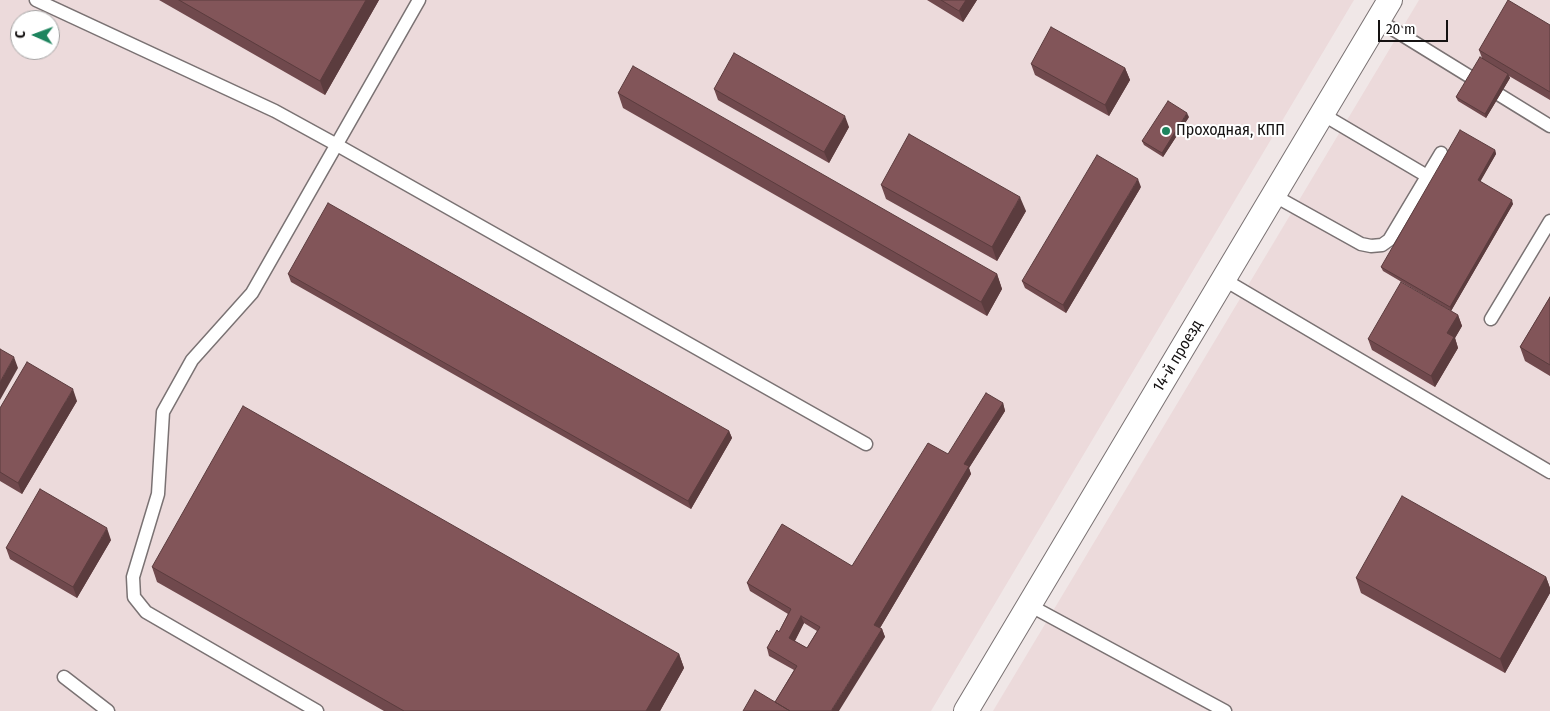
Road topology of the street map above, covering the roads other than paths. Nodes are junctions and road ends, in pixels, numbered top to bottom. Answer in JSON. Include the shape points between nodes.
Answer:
{"nodes":[{"id":1,"x":36,"y":0,"type":"edge"},
{"id":2,"x":419,"y":0,"type":"edge"},
{"id":3,"x":1384,"y":10,"type":"edge"},
{"id":4,"x":1322,"y":114,"type":"junction"},
{"id":5,"x":1550,"y":126,"type":"edge"},
{"id":6,"x":337,"y":144,"type":"junction"},
{"id":7,"x":1441,"y":152,"type":"dead end"},
{"id":8,"x":1427,"y":176,"type":"junction"},
{"id":9,"x":1273,"y":195,"type":"junction"},
{"id":10,"x":1550,"y":221,"type":"edge"},
{"id":11,"x":1224,"y":280,"type":"junction"},
{"id":12,"x":1492,"y":319,"type":"dead end"},
{"id":13,"x":866,"y":444,"type":"dead end"},
{"id":14,"x":1550,"y":472,"type":"edge"},
{"id":15,"x":1029,"y":605,"type":"junction"},
{"id":16,"x":64,"y":678,"type":"dead end"},
{"id":17,"x":108,"y":711,"type":"edge"},
{"id":18,"x":317,"y":711,"type":"edge"},
{"id":19,"x":966,"y":711,"type":"edge"},
{"id":20,"x":1225,"y":711,"type":"edge"}],
"edges":[{"from":1,"to":6,"type":"lane","via":[[275,111]]},
{"from":2,"to":6,"type":"lane"},
{"from":3,"to":4,"type":"street","name":"14-й проезд"},
{"from":3,"to":5,"type":"lane"},
{"from":4,"to":8,"type":"lane"},
{"from":4,"to":9,"type":"street","name":"14-й проезд"},
{"from":6,"to":13,"type":"lane"},
{"from":6,"to":18,"type":"lane","via":[[252,293],[192,360],[164,412],[158,494],[133,577],[134,597],[146,612]]},
{"from":7,"to":8,"type":"lane"},
{"from":8,"to":9,"type":"lane","via":[[1390,240],[1382,245],[1361,244]]},
{"from":9,"to":11,"type":"street","name":"14-й проезд"},
{"from":10,"to":12,"type":"lane"},
{"from":11,"to":14,"type":"lane"},
{"from":11,"to":15,"type":"street","name":"14-й проезд"},
{"from":15,"to":19,"type":"street","name":"14-й проезд"},
{"from":15,"to":20,"type":"lane"},
{"from":16,"to":17,"type":"lane"}]}
